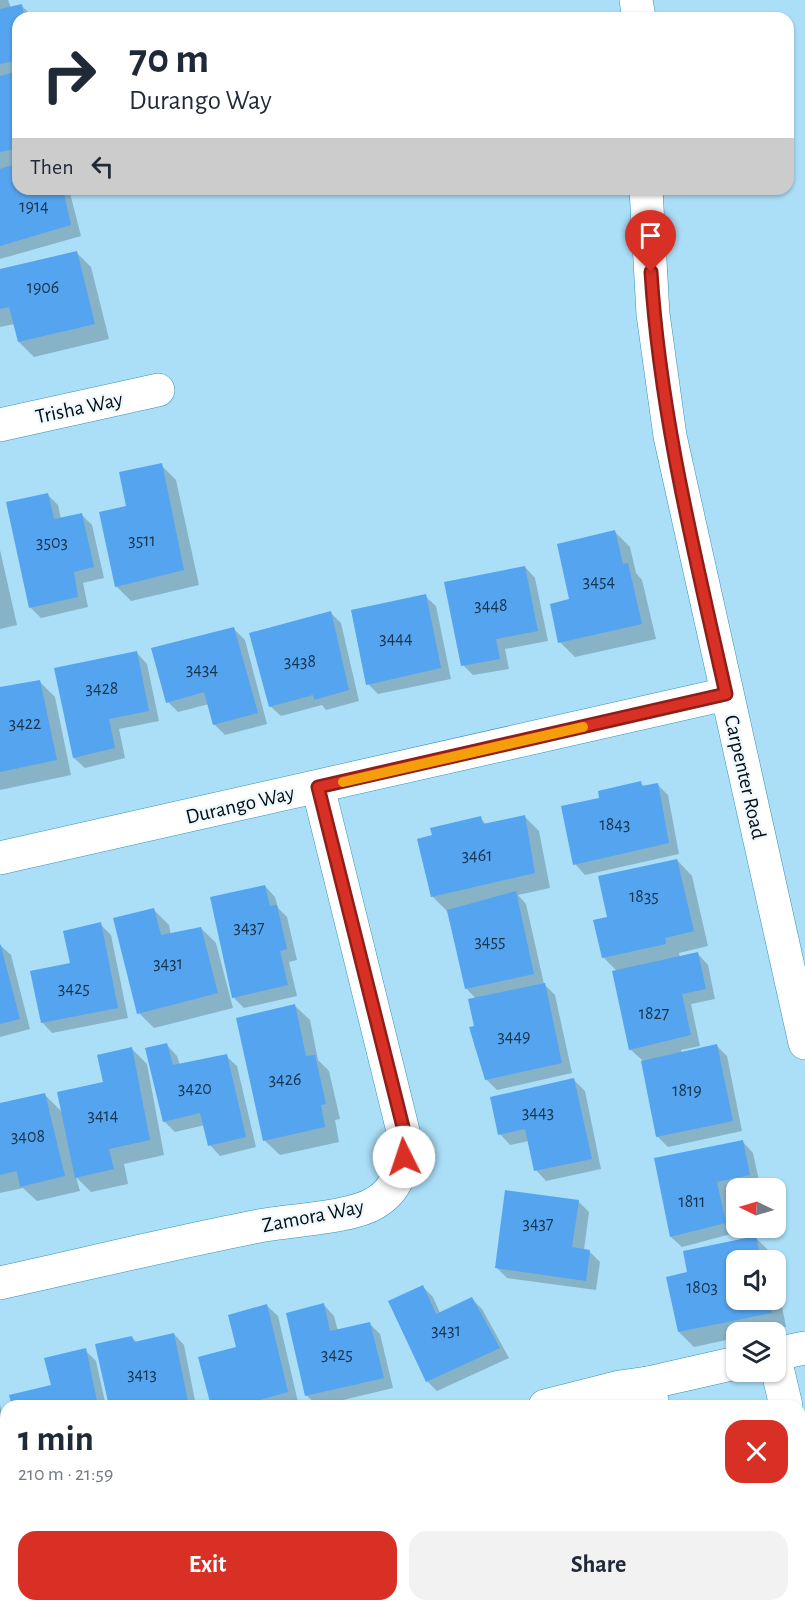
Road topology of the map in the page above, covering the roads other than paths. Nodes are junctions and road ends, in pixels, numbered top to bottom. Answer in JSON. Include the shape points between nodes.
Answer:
{"nodes":[{"id":1,"x":646,"y":195,"type":"edge"},
{"id":2,"x":158,"y":390,"type":"dead end"},
{"id":3,"x":0,"y":425,"type":"edge"},
{"id":4,"x":726,"y":694,"type":"junction"},
{"id":5,"x":318,"y":787,"type":"junction"},
{"id":6,"x":0,"y":858,"type":"edge"},
{"id":7,"x":805,"y":1043,"type":"edge"},
{"id":8,"x":0,"y":1283,"type":"edge"},
{"id":9,"x":805,"y":1348,"type":"edge"},
{"id":10,"x":786,"y":1352,"type":"edge"},
{"id":11,"x":726,"y":1367,"type":"edge"},
{"id":12,"x":780,"y":1382,"type":"edge"},
{"id":13,"x":650,"y":1394,"type":"edge"},
{"id":14,"x":569,"y":1400,"type":"edge"},
{"id":15,"x":785,"y":1400,"type":"edge"}],
"edges":[{"from":1,"to":4,"type":"street","name":"Carpenter Road","via":[[653,314],[670,436]]},
{"from":2,"to":3,"type":"street","name":"Trisha Way"},
{"from":4,"to":5,"type":"street","name":"Durango Way"},
{"from":4,"to":7,"type":"street","name":"Carpenter Road"},
{"from":5,"to":6,"type":"street","name":"Durango Way"},
{"from":5,"to":8,"type":"street","name":"Zamora Way","via":[[404,1131],[400,1176],[388,1193],[373,1204]]},
{"from":9,"to":10,"type":"street"},
{"from":11,"to":13,"type":"street"},
{"from":12,"to":15,"type":"street"},
{"from":13,"to":14,"type":"street","via":[[620,1387]]}]}
